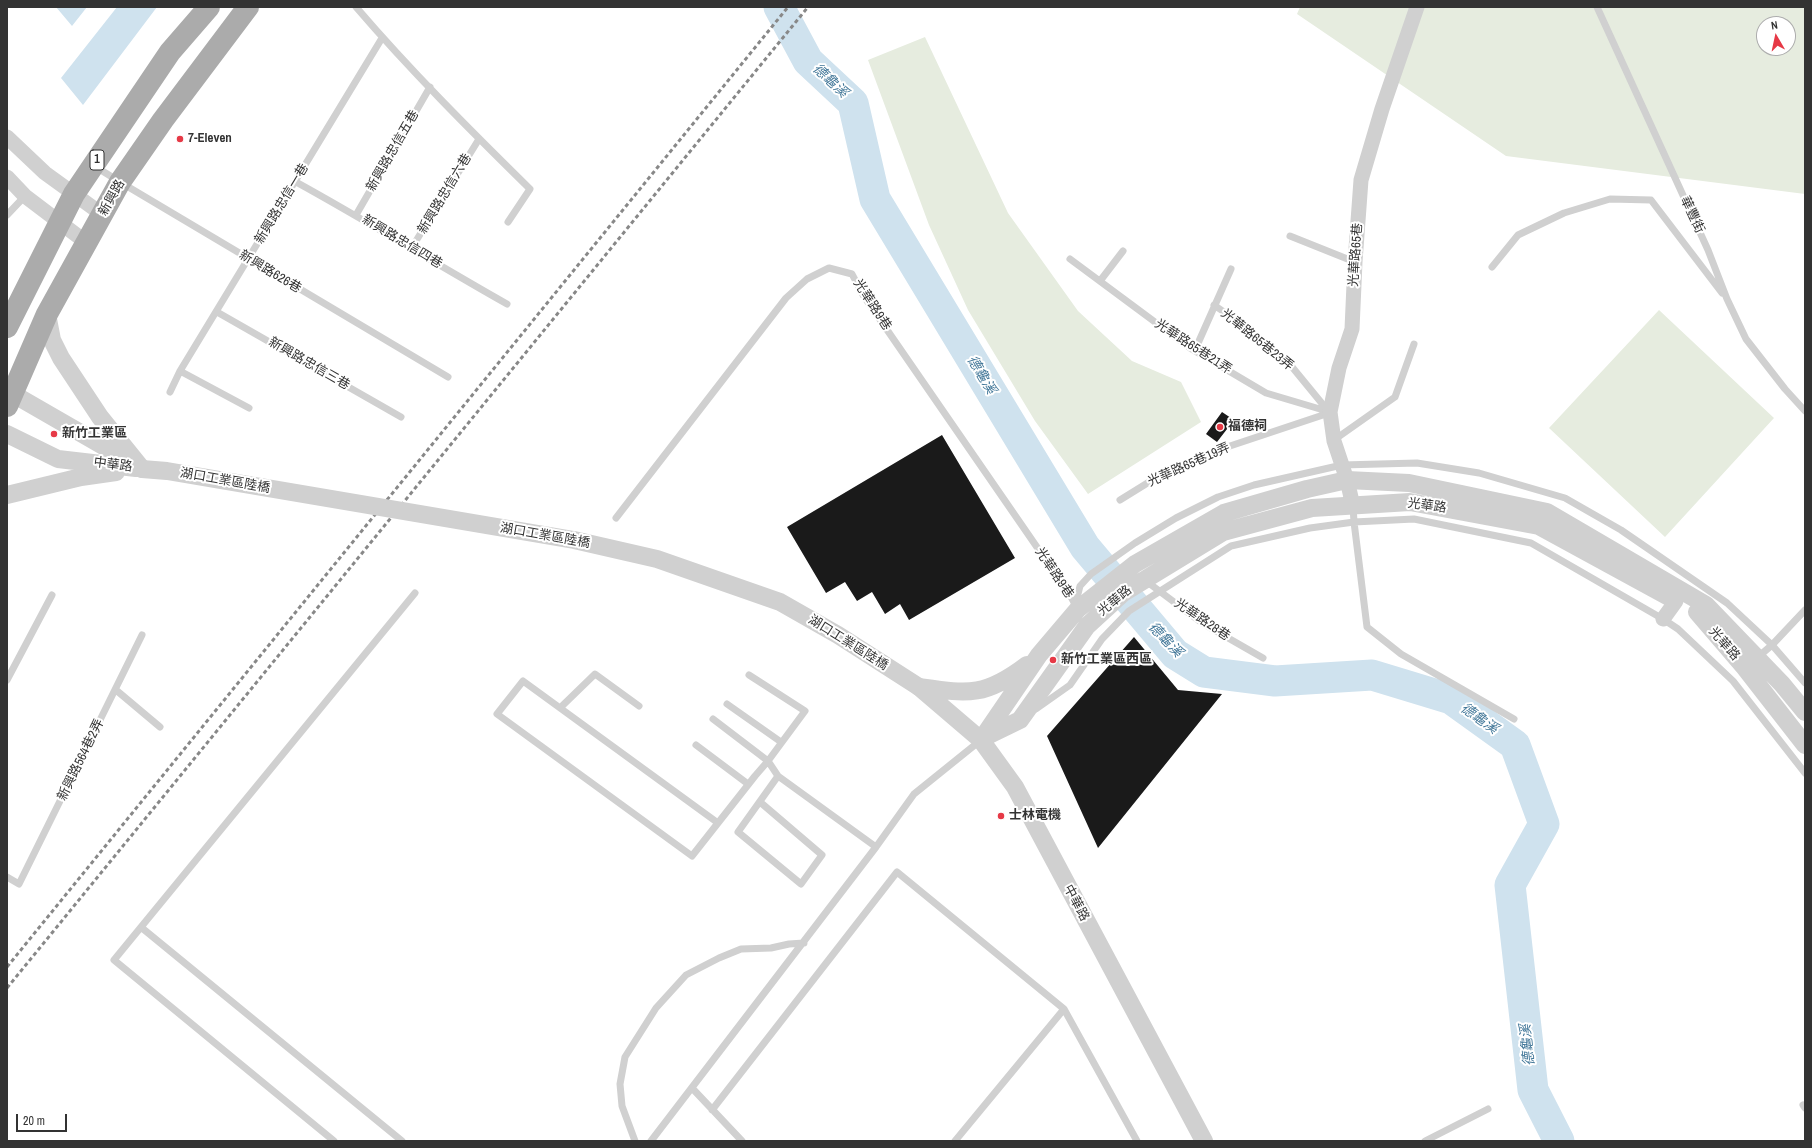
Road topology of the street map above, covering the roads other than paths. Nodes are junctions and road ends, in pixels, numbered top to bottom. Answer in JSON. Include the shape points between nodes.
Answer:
{"nodes":[{"id":1,"x":209,"y":7,"type":"edge"},
{"id":2,"x":248,"y":7,"type":"edge"},
{"id":3,"x":356,"y":7,"type":"edge"},
{"id":4,"x":1417,"y":7,"type":"edge"},
{"id":5,"x":1597,"y":7,"type":"edge"},
{"id":6,"x":382,"y":38,"type":"junction"},
{"id":7,"x":430,"y":87,"type":"junction"},
{"id":8,"x":7,"y":138,"type":"edge"},
{"id":9,"x":479,"y":139,"type":"junction"},
{"id":10,"x":94,"y":165,"type":"junction"},
{"id":11,"x":7,"y":177,"type":"edge"},
{"id":12,"x":120,"y":182,"type":"junction"},
{"id":13,"x":296,"y":182,"type":"junction"},
{"id":14,"x":74,"y":194,"type":"junction"},
{"id":15,"x":25,"y":196,"type":"junction"},
{"id":16,"x":356,"y":214,"type":"junction"},
{"id":17,"x":7,"y":215,"type":"edge"},
{"id":18,"x":103,"y":215,"type":"junction"},
{"id":19,"x":58,"y":222,"type":"junction"},
{"id":20,"x":508,"y":222,"type":"dead end"},
{"id":21,"x":1290,"y":236,"type":"dead end"},
{"id":22,"x":87,"y":243,"type":"junction"},
{"id":23,"x":411,"y":249,"type":"junction"},
{"id":24,"x":1122,"y":250,"type":"dead end"},
{"id":25,"x":249,"y":259,"type":"junction"},
{"id":26,"x":1070,"y":259,"type":"dead end"},
{"id":27,"x":1355,"y":262,"type":"junction"},
{"id":28,"x":1492,"y":266,"type":"dead end"},
{"id":29,"x":1231,"y":269,"type":"dead end"},
{"id":30,"x":1100,"y":281,"type":"junction"},
{"id":31,"x":1727,"y":299,"type":"junction"},
{"id":32,"x":507,"y":304,"type":"dead end"},
{"id":33,"x":1214,"y":305,"type":"junction"},
{"id":34,"x":216,"y":312,"type":"junction"},
{"id":35,"x":46,"y":314,"type":"junction"},
{"id":36,"x":7,"y":327,"type":"edge"},
{"id":37,"x":1414,"y":344,"type":"dead end"},
{"id":38,"x":1195,"y":350,"type":"junction"},
{"id":39,"x":180,"y":371,"type":"junction"},
{"id":40,"x":448,"y":377,"type":"dead end"},
{"id":41,"x":170,"y":392,"type":"dead end"},
{"id":42,"x":9,"y":398,"type":"edge"},
{"id":43,"x":249,"y":408,"type":"dead end"},
{"id":44,"x":1805,"y":411,"type":"edge"},
{"id":45,"x":1330,"y":412,"type":"junction"},
{"id":46,"x":401,"y":417,"type":"dead end"},
{"id":47,"x":7,"y":434,"type":"edge"},
{"id":48,"x":1334,"y":440,"type":"junction"},
{"id":49,"x":142,"y":469,"type":"junction"},
{"id":50,"x":1344,"y":473,"type":"junction"},
{"id":51,"x":7,"y":495,"type":"edge"},
{"id":52,"x":1120,"y":500,"type":"dead end"},
{"id":53,"x":1353,"y":514,"type":"junction"},
{"id":54,"x":616,"y":518,"type":"dead end"},
{"id":55,"x":1138,"y":577,"type":"junction"},
{"id":56,"x":415,"y":593,"type":"dead end"},
{"id":57,"x":1158,"y":593,"type":"junction"},
{"id":58,"x":52,"y":595,"type":"dead end"},
{"id":59,"x":1117,"y":599,"type":"junction"},
{"id":60,"x":1676,"y":601,"type":"junction"},
{"id":61,"x":1078,"y":609,"type":"junction"},
{"id":62,"x":1805,"y":610,"type":"edge"},
{"id":63,"x":1663,"y":619,"type":"junction"},
{"id":64,"x":142,"y":635,"type":"dead end"},
{"id":65,"x":1772,"y":645,"type":"junction"},
{"id":66,"x":1039,"y":655,"type":"junction"},
{"id":67,"x":1263,"y":658,"type":"dead end"},
{"id":68,"x":1743,"y":671,"type":"junction"},
{"id":69,"x":749,"y":675,"type":"dead end"},
{"id":70,"x":7,"y":680,"type":"edge"},
{"id":71,"x":1805,"y":683,"type":"edge"},
{"id":72,"x":919,"y":687,"type":"junction"},
{"id":73,"x":116,"y":690,"type":"junction"},
{"id":74,"x":727,"y":704,"type":"dead end"},
{"id":75,"x":639,"y":706,"type":"dead end"},
{"id":76,"x":561,"y":707,"type":"junction"},
{"id":77,"x":1805,"y":712,"type":"edge"},
{"id":78,"x":713,"y":719,"type":"dead end"},
{"id":79,"x":1514,"y":719,"type":"dead end"},
{"id":80,"x":160,"y":727,"type":"dead end"},
{"id":81,"x":981,"y":740,"type":"junction"},
{"id":82,"x":781,"y":742,"type":"junction"},
{"id":83,"x":696,"y":745,"type":"dead end"},
{"id":84,"x":1805,"y":745,"type":"edge"},
{"id":85,"x":768,"y":761,"type":"junction"},
{"id":86,"x":1805,"y":773,"type":"edge"},
{"id":87,"x":778,"y":776,"type":"junction"},
{"id":88,"x":748,"y":784,"type":"junction"},
{"id":89,"x":760,"y":802,"type":"junction"},
{"id":90,"x":718,"y":823,"type":"junction"},
{"id":91,"x":876,"y":847,"type":"junction"},
{"id":92,"x":7,"y":877,"type":"edge"},
{"id":93,"x":142,"y":928,"type":"junction"},
{"id":94,"x":804,"y":943,"type":"junction"},
{"id":95,"x":1064,"y":1009,"type":"junction"},
{"id":96,"x":692,"y":1088,"type":"junction"},
{"id":97,"x":1488,"y":1109,"type":"dead end"},
{"id":98,"x":712,"y":1110,"type":"junction"},
{"id":99,"x":334,"y":1141,"type":"edge"},
{"id":100,"x":402,"y":1141,"type":"edge"},
{"id":101,"x":635,"y":1141,"type":"edge"},
{"id":102,"x":651,"y":1141,"type":"edge"},
{"id":103,"x":742,"y":1141,"type":"edge"},
{"id":104,"x":955,"y":1141,"type":"edge"},
{"id":105,"x":1137,"y":1141,"type":"edge"},
{"id":106,"x":1204,"y":1141,"type":"edge"},
{"id":107,"x":1425,"y":1141,"type":"edge"}],
"edges":[{"from":1,"to":10,"type":"main road","number":"1","via":[[170,52]]},
{"from":2,"to":12,"type":"main road","name":"新興路"},
{"from":3,"to":6,"type":"lane"},
{"from":4,"to":27,"type":"street","name":"光華路65巷","via":[[1361,180]]},
{"from":5,"to":31,"type":"lane","name":"華豐街","via":[[1708,250]]},
{"from":6,"to":7,"type":"lane"},
{"from":6,"to":13,"type":"lane","name":"新興路忠信一巷"},
{"from":7,"to":9,"type":"lane"},
{"from":7,"to":16,"type":"lane","name":"新興路忠信五巷"},
{"from":8,"to":14,"type":"street","via":[[45,173]]},
{"from":9,"to":20,"type":"lane","via":[[530,189]]},
{"from":9,"to":23,"type":"lane","name":"新興路忠信六巷"},
{"from":10,"to":12,"type":"lane","name":"新興路626巷"},
{"from":10,"to":14,"type":"main road","number":"1"},
{"from":11,"to":15,"type":"street"},
{"from":12,"to":18,"type":"main road","name":"新興路"},
{"from":12,"to":25,"type":"lane","name":"新興路626巷"},
{"from":13,"to":16,"type":"lane","name":"新興路忠信四巷"},
{"from":13,"to":25,"type":"lane","name":"新興路忠信一巷"},
{"from":14,"to":18,"type":"street"},
{"from":14,"to":19,"type":"main road","number":"1"},
{"from":15,"to":17,"type":"lane"},
{"from":15,"to":19,"type":"street"},
{"from":16,"to":23,"type":"lane","name":"新興路忠信四巷"},
{"from":18,"to":22,"type":"main road","name":"新興路"},
{"from":19,"to":22,"type":"street"},
{"from":19,"to":36,"type":"main road","number":"1"},
{"from":21,"to":27,"type":"lane"},
{"from":22,"to":35,"type":"main road","name":"新興路"},
{"from":23,"to":32,"type":"lane","name":"新興路忠信四巷"},
{"from":24,"to":30,"type":"lane"},
{"from":25,"to":34,"type":"lane","name":"新興路忠信一巷"},
{"from":25,"to":40,"type":"lane","name":"新興路626巷"},
{"from":26,"to":30,"type":"lane","name":"光華路65巷21弄"},
{"from":27,"to":45,"type":"street","name":"光華路65巷","via":[[1352,329],[1339,368]]},
{"from":28,"to":31,"type":"lane","via":[[1518,235],[1564,213],[1610,199],[1651,200]]},
{"from":29,"to":33,"type":"lane"},
{"from":30,"to":38,"type":"lane","name":"光華路65巷21弄"},
{"from":31,"to":44,"type":"lane","name":"華豐街","via":[[1746,339],[1776,379]]},
{"from":33,"to":38,"type":"lane"},
{"from":33,"to":45,"type":"lane","name":"光華路65巷23弄","via":[[1288,362]]},
{"from":34,"to":39,"type":"lane","name":"新興路忠信一巷"},
{"from":34,"to":46,"type":"lane","name":"新興路忠信三巷"},
{"from":35,"to":42,"type":"main road","name":"新興路"},
{"from":35,"to":49,"type":"street","via":[[52,340],[61,358],[100,417]]},
{"from":37,"to":48,"type":"lane","via":[[1395,397]]},
{"from":38,"to":45,"type":"lane","name":"光華路65巷21弄","via":[[1266,393]]},
{"from":39,"to":41,"type":"lane","name":"新興路忠信一巷"},
{"from":39,"to":43,"type":"lane"},
{"from":42,"to":49,"type":"street","name":"中華路"},
{"from":45,"to":48,"type":"street","name":"光華路65巷"},
{"from":45,"to":52,"type":"lane","name":"光華路65巷19弄","via":[[1212,452],[1162,474]]},
{"from":47,"to":49,"type":"street","name":"中華路","via":[[58,459]]},
{"from":48,"to":50,"type":"street","name":"光華路65巷"},
{"from":49,"to":51,"type":"street","via":[[81,477]]},
{"from":49,"to":72,"type":"street","name":"湖口工業區陸橋","bridge":true,"via":[[168,471],[574,540],[657,559],[780,602],[838,635]]},
{"from":50,"to":53,"type":"street","name":"光華路65巷"},
{"from":50,"to":55,"type":"street","name":"光華路","via":[[1307,489],[1224,513]]},
{"from":50,"to":61,"type":"lane","name":"光華路","via":[[1254,484],[1218,497],[1176,518],[1091,574],[1080,586]]},
{"from":50,"to":65,"type":"lane","name":"光華路","via":[[1417,463],[1479,473],[1565,498],[1620,530],[1727,603]]},
{"from":50,"to":68,"type":"street","name":"光華路","via":[[1409,482],[1547,512],[1706,605]]},
{"from":53,"to":55,"type":"street","name":"光華路","via":[[1312,508],[1223,532]]},
{"from":53,"to":57,"type":"lane","name":"光華路","via":[[1310,528],[1231,546]]},
{"from":53,"to":60,"type":"street","name":"光華路","via":[[1410,502],[1539,526]]},
{"from":53,"to":63,"type":"lane","name":"光華路","via":[[1414,519],[1531,543]]},
{"from":53,"to":79,"type":"lane","via":[[1367,627],[1401,654]]},
{"from":54,"to":61,"type":"lane","name":"光華路9巷","via":[[786,298],[807,279],[828,268],[852,274],[863,295],[960,433]]},
{"from":55,"to":57,"type":"lane","name":"光華路28巷"},
{"from":55,"to":59,"type":"street","name":"光華路"},
{"from":56,"to":93,"type":"lane"},
{"from":57,"to":59,"type":"lane","name":"光華路"},
{"from":57,"to":67,"type":"lane","name":"光華路28巷","via":[[1202,623]]},
{"from":58,"to":70,"type":"lane"},
{"from":59,"to":61,"type":"street","name":"光華路"},
{"from":59,"to":81,"type":"street","name":"光華路","via":[[1087,626],[1020,720]]},
{"from":60,"to":63,"type":"street"},
{"from":60,"to":68,"type":"street","name":"光華路","via":[[1698,613]]},
{"from":61,"to":66,"type":"street","name":"光華路"},
{"from":62,"to":65,"type":"lane"},
{"from":63,"to":68,"type":"lane","name":"光華路"},
{"from":64,"to":73,"type":"lane","name":"新興路564巷2弄"},
{"from":65,"to":68,"type":"lane"},
{"from":65,"to":71,"type":"lane","name":"光華路"},
{"from":66,"to":72,"type":"street","via":[[1009,679],[994,687],[955,692]]},
{"from":66,"to":81,"type":"street","name":"光華路"},
{"from":68,"to":77,"type":"street","name":"光華路","via":[[1782,684]]},
{"from":68,"to":84,"type":"street","name":"光華路"},
{"from":68,"to":86,"type":"lane","name":"光華路"},
{"from":69,"to":82,"type":"lane","via":[[805,711]]},
{"from":72,"to":81,"type":"street","name":"中華路"},
{"from":73,"to":80,"type":"lane"},
{"from":73,"to":92,"type":"lane","name":"新興路564巷2弄","via":[[19,884]]},
{"from":74,"to":82,"type":"lane"},
{"from":75,"to":76,"type":"lane","via":[[596,674]]},
{"from":76,"to":90,"type":"lane"},
{"from":76,"to":90,"type":"lane","via":[[523,681],[497,714],[692,856]]},
{"from":78,"to":85,"type":"lane"},
{"from":81,"to":91,"type":"lane","via":[[914,794]]},
{"from":81,"to":106,"type":"street","name":"中華路","via":[[1015,788]]},
{"from":82,"to":85,"type":"lane"},
{"from":83,"to":88,"type":"lane"},
{"from":85,"to":87,"type":"lane"},
{"from":85,"to":88,"type":"lane"},
{"from":87,"to":89,"type":"lane"},
{"from":87,"to":91,"type":"lane"},
{"from":88,"to":90,"type":"lane"},
{"from":89,"to":89,"type":"lane","via":[[738,832],[801,884],[822,855]]},
{"from":91,"to":94,"type":"lane"},
{"from":93,"to":99,"type":"lane","via":[[114,960]]},
{"from":93,"to":100,"type":"lane"},
{"from":94,"to":96,"type":"lane"},
{"from":94,"to":101,"type":"lane","via":[[741,949],[719,958],[686,975],[656,1008],[625,1057],[620,1084],[622,1106]]},
{"from":95,"to":98,"type":"lane","via":[[897,872]]},
{"from":95,"to":104,"type":"lane"},
{"from":95,"to":105,"type":"lane"},
{"from":96,"to":98,"type":"lane"},
{"from":96,"to":102,"type":"lane"},
{"from":97,"to":107,"type":"lane"},
{"from":98,"to":103,"type":"lane"}]}
